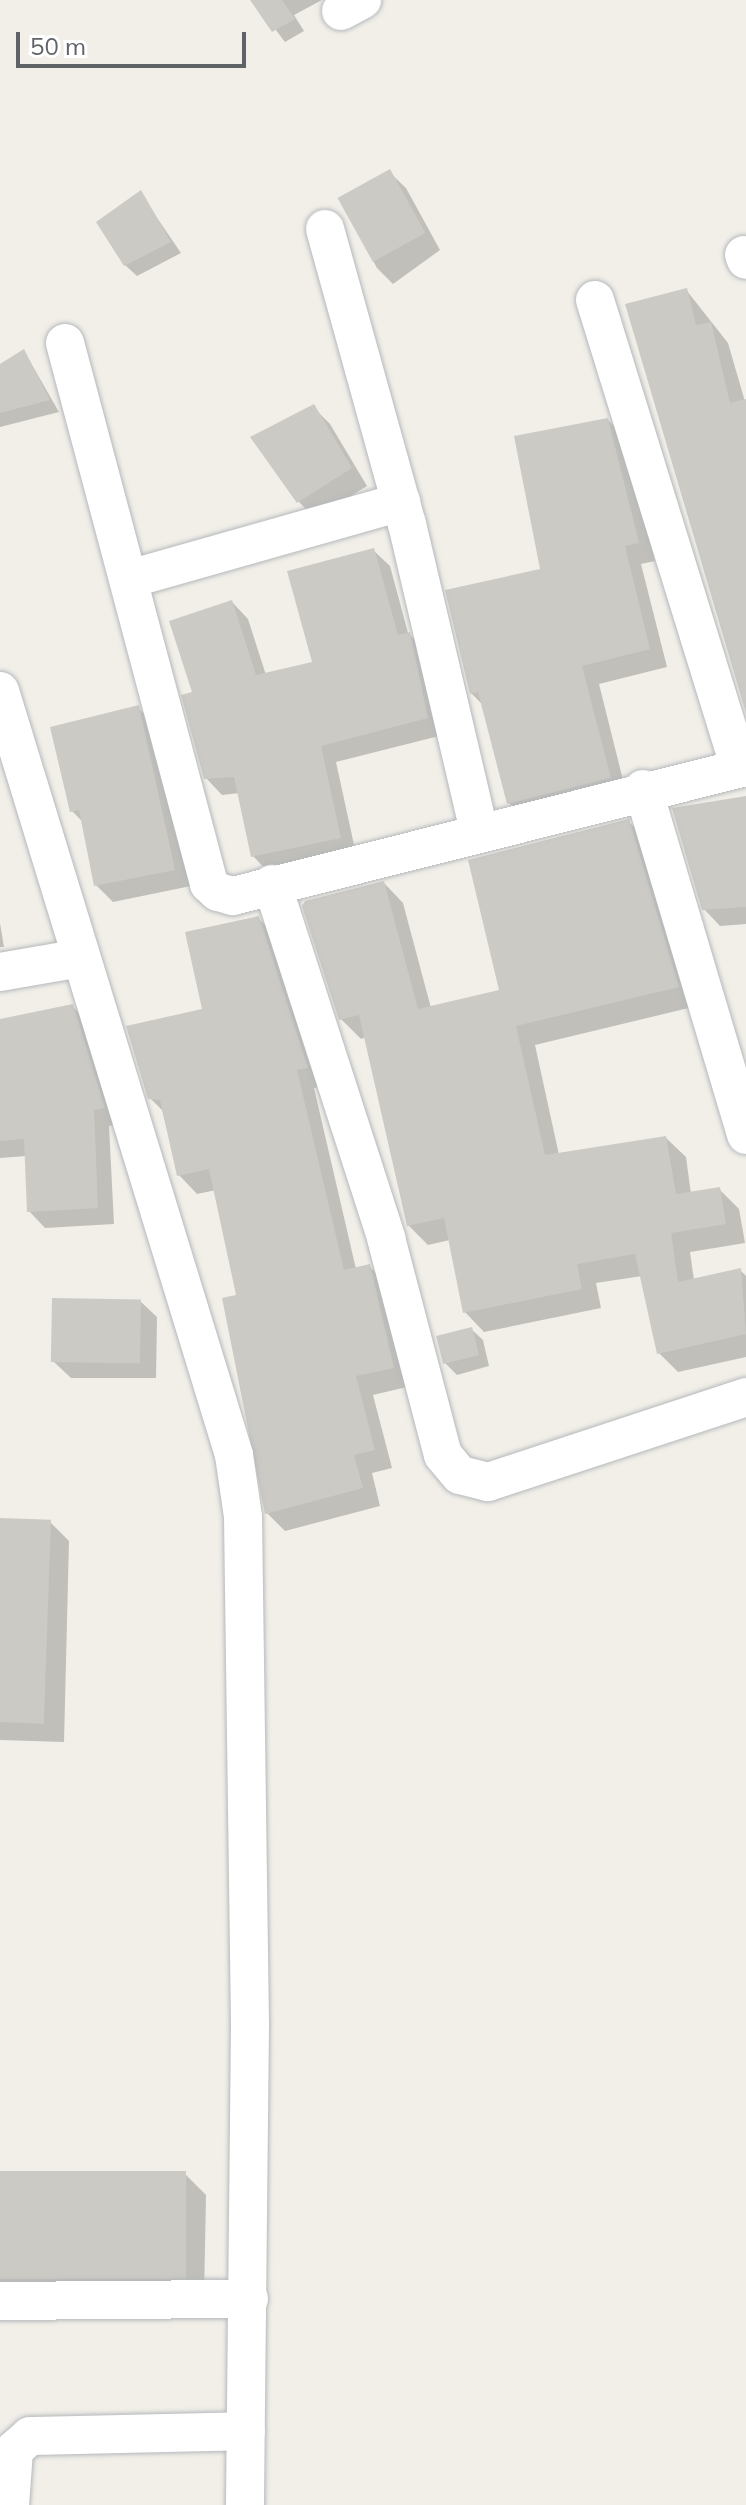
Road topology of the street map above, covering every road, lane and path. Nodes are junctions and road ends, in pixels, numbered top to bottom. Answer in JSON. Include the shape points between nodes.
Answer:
{"nodes":[{"id":1,"x":325,"y":229,"type":"dead end"},
{"id":2,"x":595,"y":300,"type":"dead end"},
{"id":3,"x":65,"y":343,"type":"dead end"},
{"id":4,"x":401,"y":502,"type":"junction"},
{"id":5,"x":129,"y":579,"type":"junction"},
{"id":6,"x":0,"y":691,"type":"edge"},
{"id":7,"x":743,"y":767,"type":"edge"},
{"id":8,"x":643,"y":789,"type":"junction"},
{"id":9,"x":479,"y":830,"type":"junction"},
{"id":10,"x":272,"y":884,"type":"junction"},
{"id":11,"x":81,"y":958,"type":"junction"},
{"id":12,"x":0,"y":972,"type":"edge"},
{"id":13,"x":746,"y":1135,"type":"edge"},
{"id":14,"x":746,"y":1397,"type":"edge"},
{"id":15,"x":249,"y":2299,"type":"junction"},
{"id":16,"x":0,"y":2301,"type":"edge"},
{"id":17,"x":246,"y":2431,"type":"junction"},
{"id":18,"x":10,"y":2505,"type":"edge"},
{"id":19,"x":245,"y":2505,"type":"edge"}],
"edges":[{"from":1,"to":4,"type":"street"},
{"from":2,"to":7,"type":"street"},
{"from":3,"to":5,"type":"street"},
{"from":4,"to":5,"type":"street"},
{"from":4,"to":9,"type":"street"},
{"from":5,"to":10,"type":"street","via":[[209,884],[233,896]]},
{"from":6,"to":11,"type":"street"},
{"from":7,"to":8,"type":"street"},
{"from":8,"to":9,"type":"street"},
{"from":8,"to":13,"type":"street"},
{"from":9,"to":10,"type":"street"},
{"from":10,"to":14,"type":"street","via":[[386,1238],[443,1455],[460,1475],[488,1482]]},
{"from":11,"to":12,"type":"street"},
{"from":11,"to":15,"type":"street","via":[[234,1455],[243,1517]]},
{"from":15,"to":16,"type":"street"},
{"from":15,"to":17,"type":"street"},
{"from":17,"to":18,"type":"street","via":[[30,2436],[14,2450]]},
{"from":17,"to":19,"type":"street"}]}
